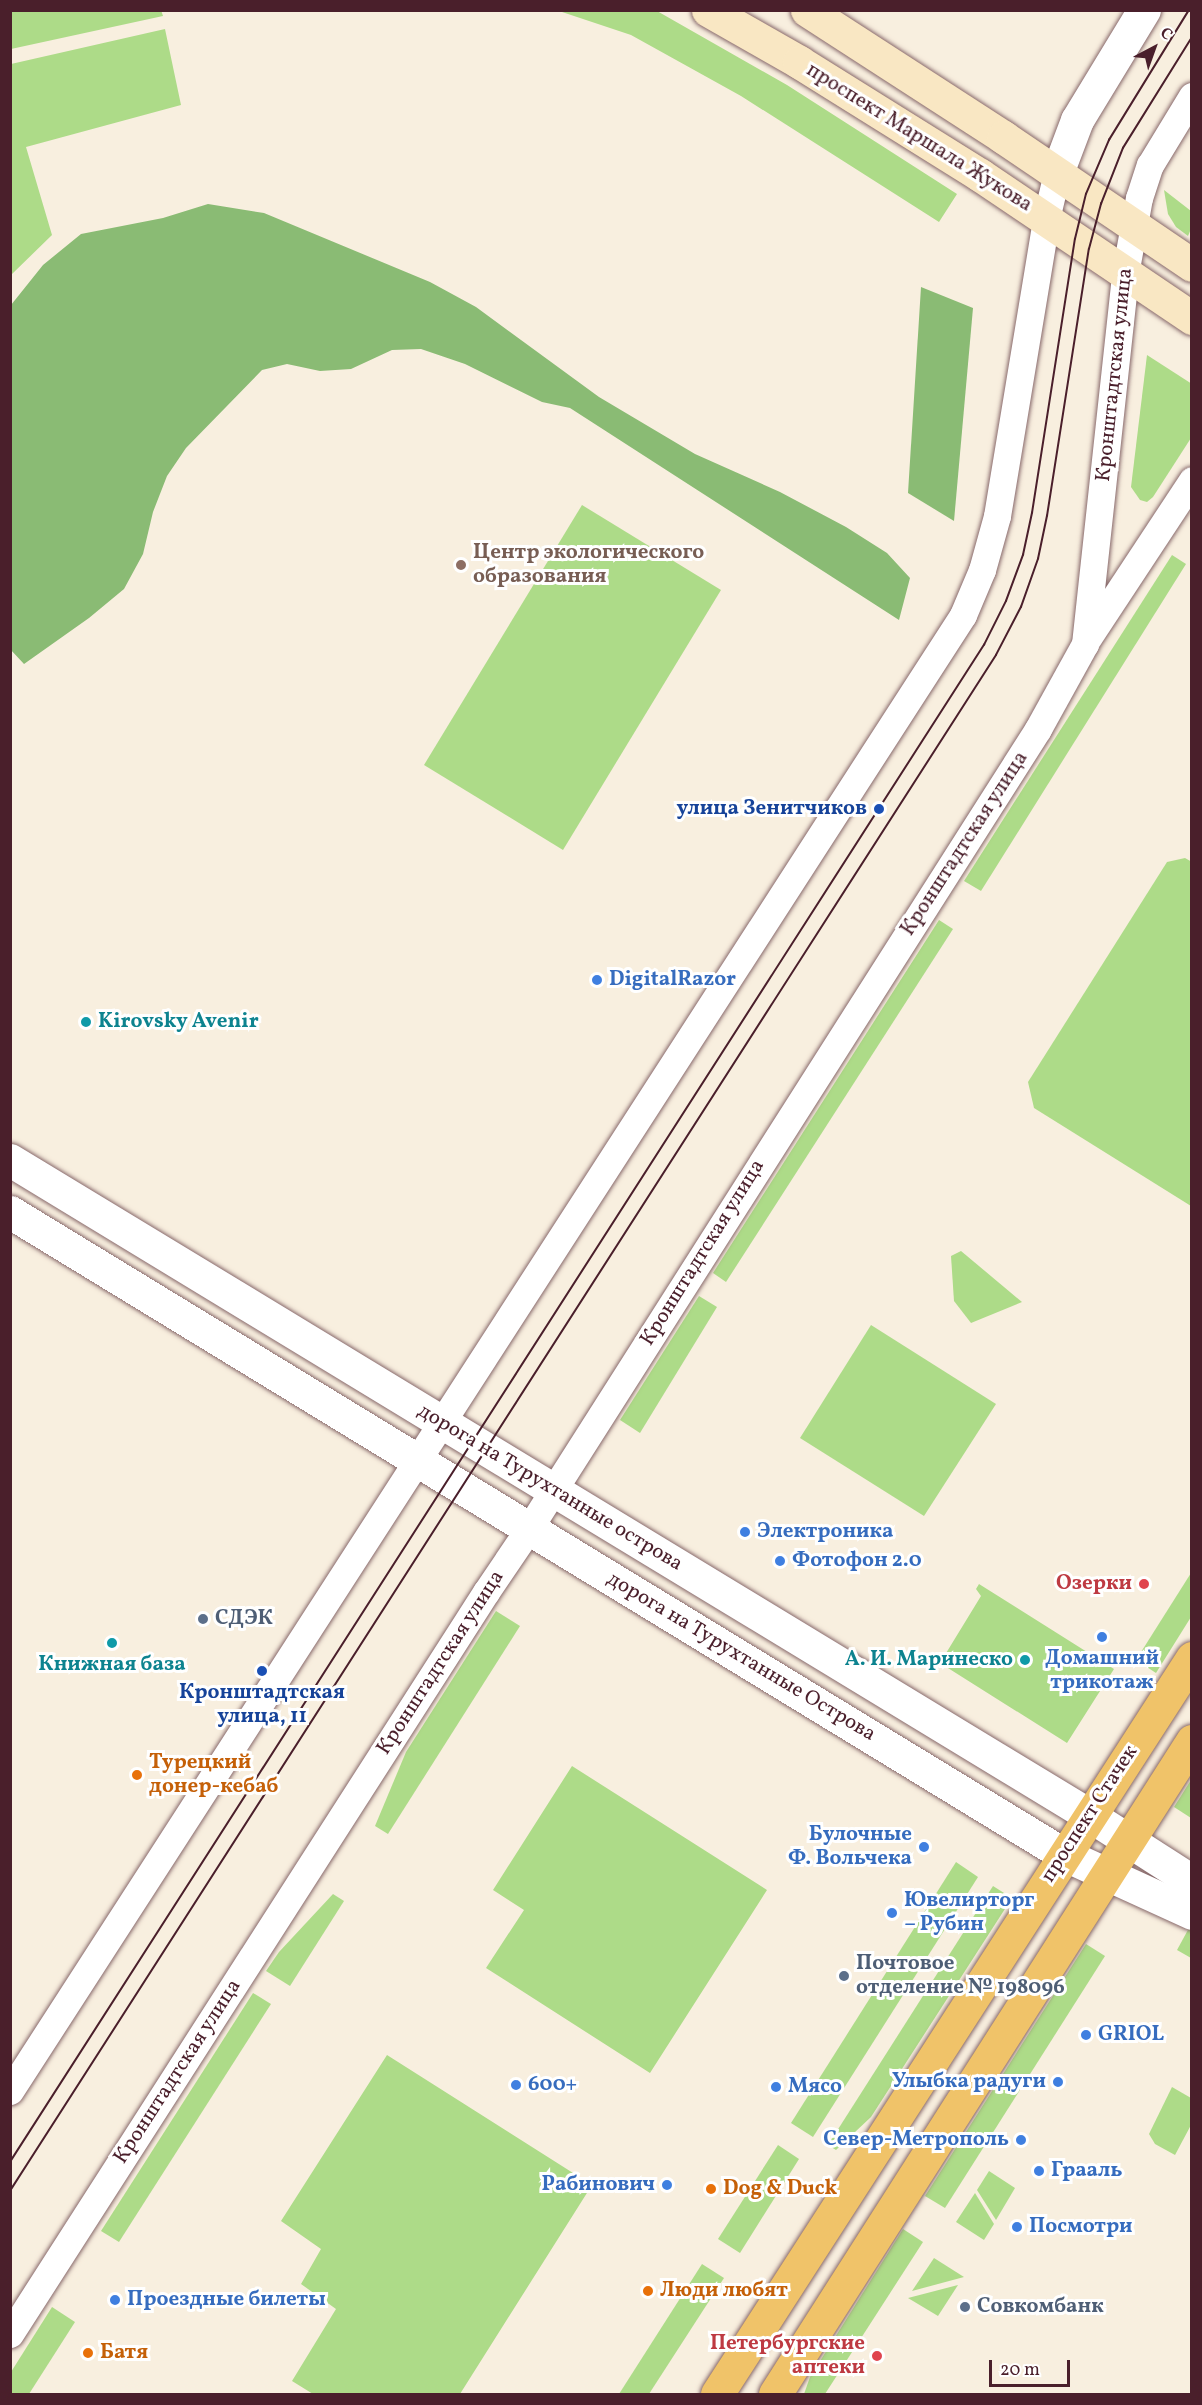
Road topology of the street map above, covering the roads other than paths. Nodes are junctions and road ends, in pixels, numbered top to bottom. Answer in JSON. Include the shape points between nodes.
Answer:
{"nodes":[{"id":1,"x":708,"y":10,"type":"edge"},
{"id":2,"x":807,"y":10,"type":"edge"},
{"id":3,"x":1144,"y":10,"type":"edge"},
{"id":4,"x":1191,"y":96,"type":"edge"},
{"id":5,"x":1057,"y":173,"type":"junction"},
{"id":6,"x":1046,"y":219,"type":"junction"},
{"id":7,"x":1133,"y":225,"type":"junction"},
{"id":8,"x":1191,"y":265,"type":"edge"},
{"id":9,"x":1125,"y":274,"type":"junction"},
{"id":10,"x":1191,"y":318,"type":"edge"},
{"id":11,"x":1191,"y":480,"type":"edge"},
{"id":12,"x":1084,"y":644,"type":"junction"},
{"id":13,"x":10,"y":1160,"type":"edge"},
{"id":14,"x":10,"y":1212,"type":"edge"},
{"id":15,"x":443,"y":1423,"type":"junction"},
{"id":16,"x":419,"y":1460,"type":"junction"},
{"id":17,"x":553,"y":1490,"type":"junction"},
{"id":18,"x":530,"y":1527,"type":"junction"},
{"id":19,"x":1191,"y":1658,"type":"edge"},
{"id":20,"x":1191,"y":1741,"type":"edge"},
{"id":21,"x":1089,"y":1815,"type":"junction"},
{"id":22,"x":1127,"y":1841,"type":"junction"},
{"id":23,"x":1063,"y":1854,"type":"junction"},
{"id":24,"x":1107,"y":1873,"type":"junction"},
{"id":25,"x":1191,"y":1881,"type":"edge"},
{"id":26,"x":1191,"y":1913,"type":"edge"},
{"id":27,"x":10,"y":2091,"type":"edge"},
{"id":28,"x":10,"y":2334,"type":"edge"},
{"id":29,"x":717,"y":2394,"type":"edge"},
{"id":30,"x":775,"y":2394,"type":"edge"}],
"edges":[{"from":1,"to":6,"type":"main road","name":"проспект Маршала Жукова","via":[[800,62]]},
{"from":2,"to":5,"type":"main road","name":"проспект Маршала Жукова"},
{"from":3,"to":5,"type":"street","via":[[1077,120]]},
{"from":4,"to":7,"type":"street","name":"Кронштадтская улица","via":[[1150,165]]},
{"from":5,"to":6,"type":"street"},
{"from":5,"to":7,"type":"main road","name":"проспект Маршала Жукова"},
{"from":6,"to":9,"type":"main road","name":"проспект Маршала Жукова"},
{"from":6,"to":15,"type":"street","via":[[997,516],[982,570],[963,615]]},
{"from":7,"to":8,"type":"main road"},
{"from":7,"to":9,"type":"street","name":"Кронштадтская улица"},
{"from":9,"to":10,"type":"main road"},
{"from":9,"to":12,"type":"street","name":"Кронштадтская улица"},
{"from":11,"to":12,"type":"street"},
{"from":12,"to":17,"type":"street","name":"Кронштадтская улица","via":[[1038,729]]},
{"from":13,"to":15,"type":"street","name":"дорога на Турухтанные острова"},
{"from":14,"to":16,"type":"street","name":"дорога на Турухтанные острова"},
{"from":15,"to":16,"type":"street"},
{"from":15,"to":17,"type":"street","name":"дорога на Турухтанные острова"},
{"from":16,"to":18,"type":"street","name":"дорога на Турухтанные Острова"},
{"from":16,"to":27,"type":"street"},
{"from":17,"to":18,"type":"street","name":"Кронштадтская улица"},
{"from":17,"to":21,"type":"street","name":"дорога на Турухтанные острова"},
{"from":18,"to":23,"type":"street","name":"дорога на Турухтанные Острова"},
{"from":18,"to":28,"type":"street","name":"Кронштадтская улица"},
{"from":19,"to":21,"type":"main road","name":"проспект Стачек"},
{"from":20,"to":22,"type":"main road"},
{"from":21,"to":22,"type":"street","name":"дорога на Турухтанные острова"},
{"from":21,"to":23,"type":"main road","name":"проспект Стачек"},
{"from":22,"to":24,"type":"main road"},
{"from":22,"to":25,"type":"street","name":"дорога на Турухтанные острова"},
{"from":23,"to":24,"type":"street","name":"дорога на Турухтанные Острова"},
{"from":23,"to":29,"type":"main road","name":"проспект Стачек"},
{"from":24,"to":26,"type":"street","name":"дорога на Турухтанные Острова"},
{"from":24,"to":30,"type":"main road"}]}
